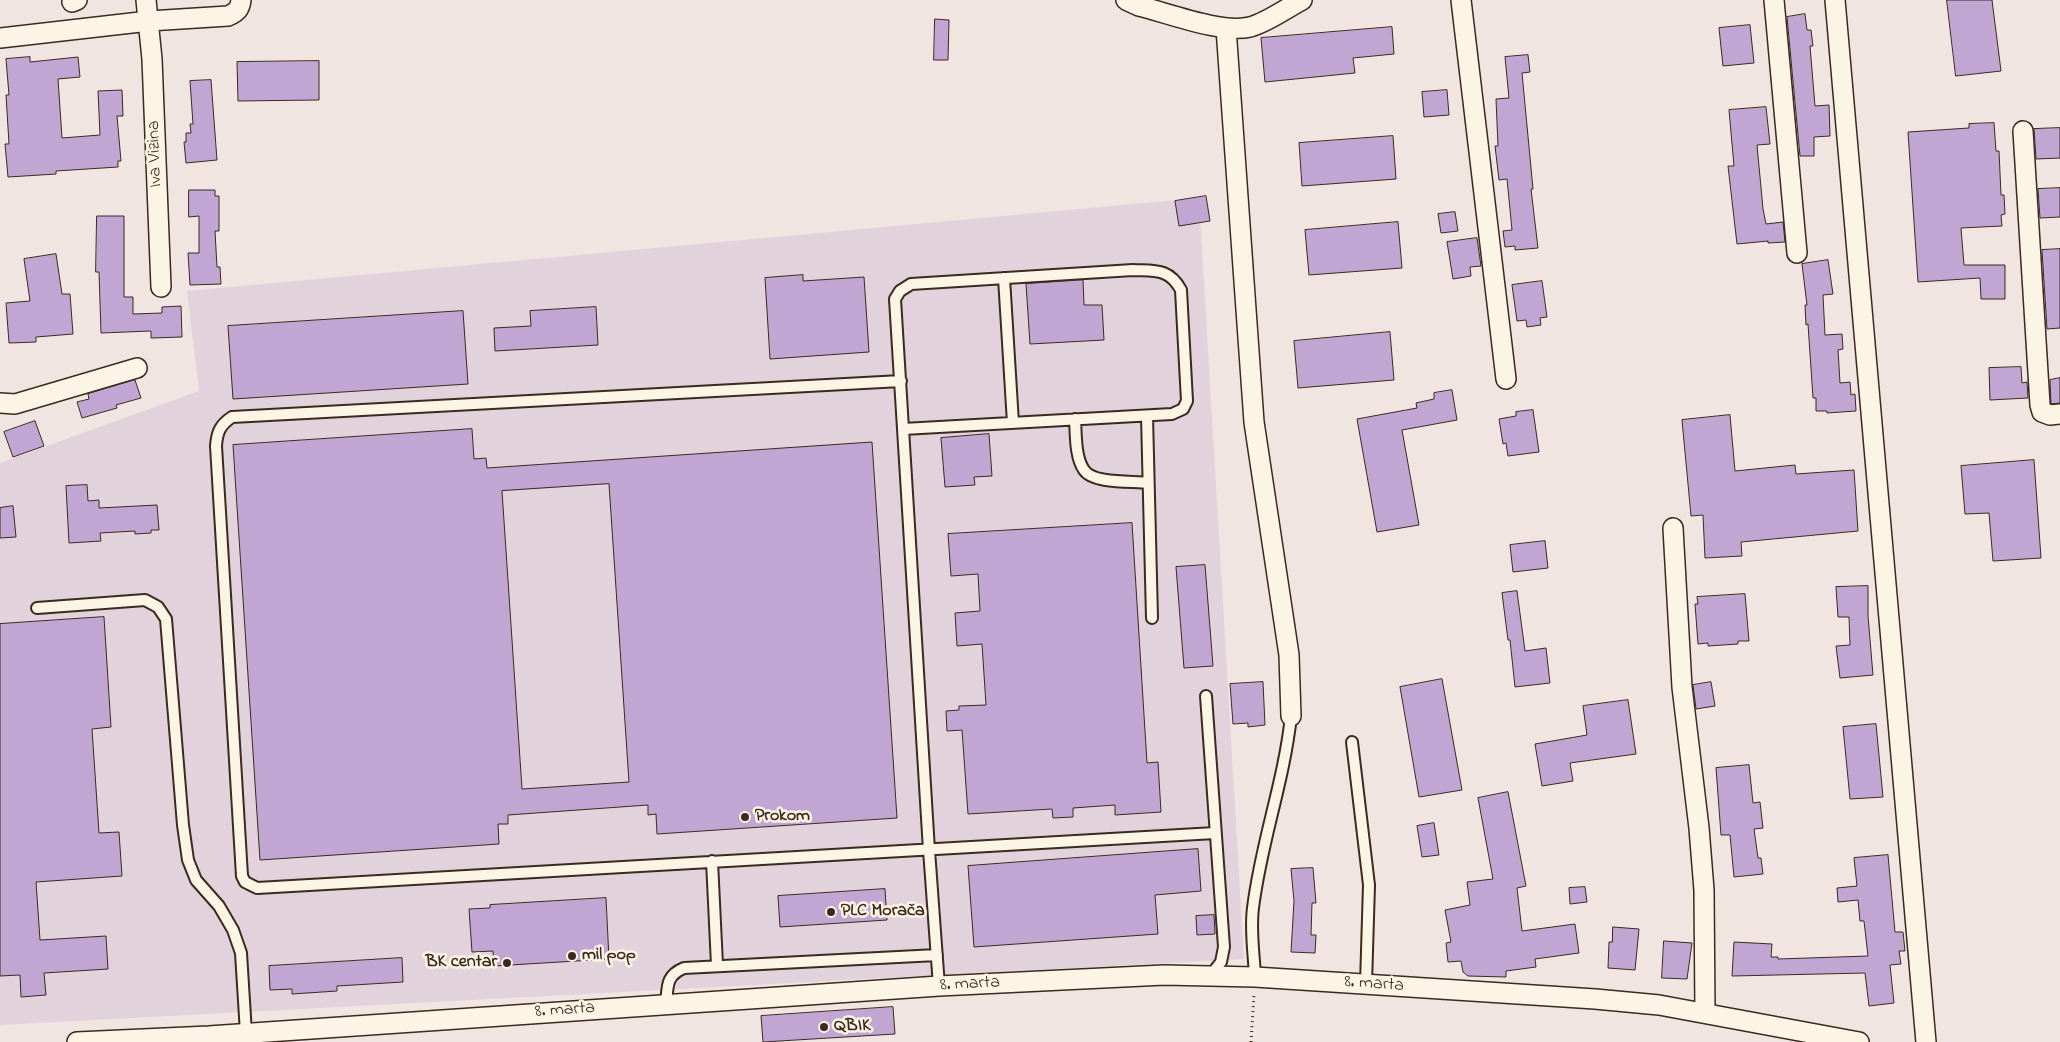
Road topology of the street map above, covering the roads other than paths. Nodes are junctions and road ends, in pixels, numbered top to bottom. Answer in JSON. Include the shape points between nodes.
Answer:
{"nodes":[{"id":1,"x":146,"y":0,"type":"edge"},
{"id":2,"x":241,"y":0,"type":"edge"},
{"id":3,"x":1126,"y":0,"type":"edge"},
{"id":4,"x":1302,"y":0,"type":"edge"},
{"id":5,"x":1461,"y":0,"type":"edge"},
{"id":6,"x":1774,"y":0,"type":"edge"},
{"id":7,"x":1835,"y":0,"type":"edge"},
{"id":8,"x":149,"y":21,"type":"junction"},
{"id":9,"x":1226,"y":28,"type":"junction"},
{"id":10,"x":0,"y":38,"type":"edge"},
{"id":11,"x":2024,"y":131,"type":"dead end"},
{"id":12,"x":1797,"y":253,"type":"dead end"},
{"id":13,"x":1004,"y":278,"type":"junction"},
{"id":14,"x":161,"y":287,"type":"dead end"},
{"id":15,"x":137,"y":368,"type":"dead end"},
{"id":16,"x":1506,"y":379,"type":"dead end"},
{"id":17,"x":900,"y":381,"type":"junction"},
{"id":18,"x":0,"y":403,"type":"edge"},
{"id":19,"x":2060,"y":414,"type":"edge"},
{"id":20,"x":1147,"y":416,"type":"junction"},
{"id":21,"x":1075,"y":419,"type":"junction"},
{"id":22,"x":1013,"y":423,"type":"junction"},
{"id":23,"x":903,"y":429,"type":"junction"},
{"id":24,"x":1148,"y":483,"type":"junction"},
{"id":25,"x":1673,"y":528,"type":"dead end"},
{"id":26,"x":37,"y":608,"type":"dead end"},
{"id":27,"x":1152,"y":618,"type":"dead end"},
{"id":28,"x":1206,"y":696,"type":"dead end"},
{"id":29,"x":1291,"y":716,"type":"joint"},
{"id":30,"x":1352,"y":742,"type":"dead end"},
{"id":31,"x":1215,"y":833,"type":"junction"},
{"id":32,"x":928,"y":850,"type":"junction"},
{"id":33,"x":712,"y":861,"type":"junction"},
{"id":34,"x":937,"y":955,"type":"junction"},
{"id":35,"x":717,"y":965,"type":"junction"},
{"id":36,"x":1210,"y":976,"type":"junction"},
{"id":37,"x":1254,"y":977,"type":"junction"},
{"id":38,"x":1366,"y":984,"type":"junction"},
{"id":39,"x":939,"y":986,"type":"junction"},
{"id":40,"x":666,"y":1005,"type":"junction"},
{"id":41,"x":1705,"y":1012,"type":"junction"},
{"id":42,"x":246,"y":1033,"type":"junction"},
{"id":43,"x":77,"y":1042,"type":"edge"},
{"id":44,"x":1859,"y":1042,"type":"edge"},
{"id":45,"x":1926,"y":1042,"type":"edge"}],
"edges":[{"from":1,"to":8,"type":"street","name":"Iva Vizina"},
{"from":2,"to":8,"type":"street","via":[[236,13],[228,16]]},
{"from":3,"to":9,"type":"street"},
{"from":4,"to":9,"type":"street","via":[[1262,23],[1248,28]]},
{"from":5,"to":16,"type":"street"},
{"from":6,"to":12,"type":"street"},
{"from":7,"to":45,"type":"street"},
{"from":8,"to":10,"type":"street"},
{"from":8,"to":14,"type":"street","name":"Iva Vizina"},
{"from":9,"to":29,"type":"street","via":[[1254,422],[1289,655]]},
{"from":11,"to":19,"type":"street","via":[[2040,405],[2042,412]]},
{"from":13,"to":17,"type":"lane","via":[[911,284],[900,291],[895,299]]},
{"from":13,"to":20,"type":"lane","via":[[1132,270],[1167,273],[1175,279],[1181,290],[1187,401],[1183,409],[1172,414]]},
{"from":13,"to":22,"type":"lane"},
{"from":15,"to":18,"type":"street","via":[[15,404]]},
{"from":17,"to":23,"type":"lane"},
{"from":17,"to":33,"type":"lane","via":[[232,417],[222,424],[217,434],[241,866],[245,882],[257,888]]},
{"from":20,"to":21,"type":"lane"},
{"from":20,"to":24,"type":"lane"},
{"from":21,"to":22,"type":"lane"},
{"from":21,"to":24,"type":"lane","via":[[1079,458],[1084,471],[1096,479]]},
{"from":22,"to":23,"type":"lane"},
{"from":23,"to":32,"type":"lane"},
{"from":24,"to":27,"type":"lane"},
{"from":25,"to":41,"type":"street","via":[[1682,687],[1704,890]]},
{"from":26,"to":42,"type":"lane","via":[[145,600],[158,607],[166,619],[188,860],[196,880],[220,906],[236,938],[241,953]]},
{"from":28,"to":31,"type":"lane"},
{"from":29,"to":37,"type":"lane","via":[[1285,761],[1261,858],[1253,910]]},
{"from":30,"to":38,"type":"lane","via":[[1369,885]]},
{"from":31,"to":32,"type":"lane"},
{"from":31,"to":36,"type":"lane","via":[[1224,946],[1221,962]]},
{"from":32,"to":33,"type":"lane"},
{"from":32,"to":34,"type":"lane"},
{"from":33,"to":35,"type":"lane"},
{"from":34,"to":35,"type":"lane"},
{"from":34,"to":39,"type":"lane"},
{"from":35,"to":40,"type":"lane","via":[[674,972],[669,980]]},
{"from":36,"to":37,"type":"street","name":"8. marta"},
{"from":36,"to":39,"type":"street","name":"8. marta","via":[[1164,975]]},
{"from":37,"to":38,"type":"street","name":"8. marta"},
{"from":38,"to":41,"type":"street","name":"8. marta","via":[[1595,999]]},
{"from":39,"to":40,"type":"street","name":"8. marta"},
{"from":40,"to":42,"type":"street","name":"8. marta"},
{"from":41,"to":44,"type":"street","name":"8. marta"},
{"from":42,"to":43,"type":"street","name":"8. marta"}]}
